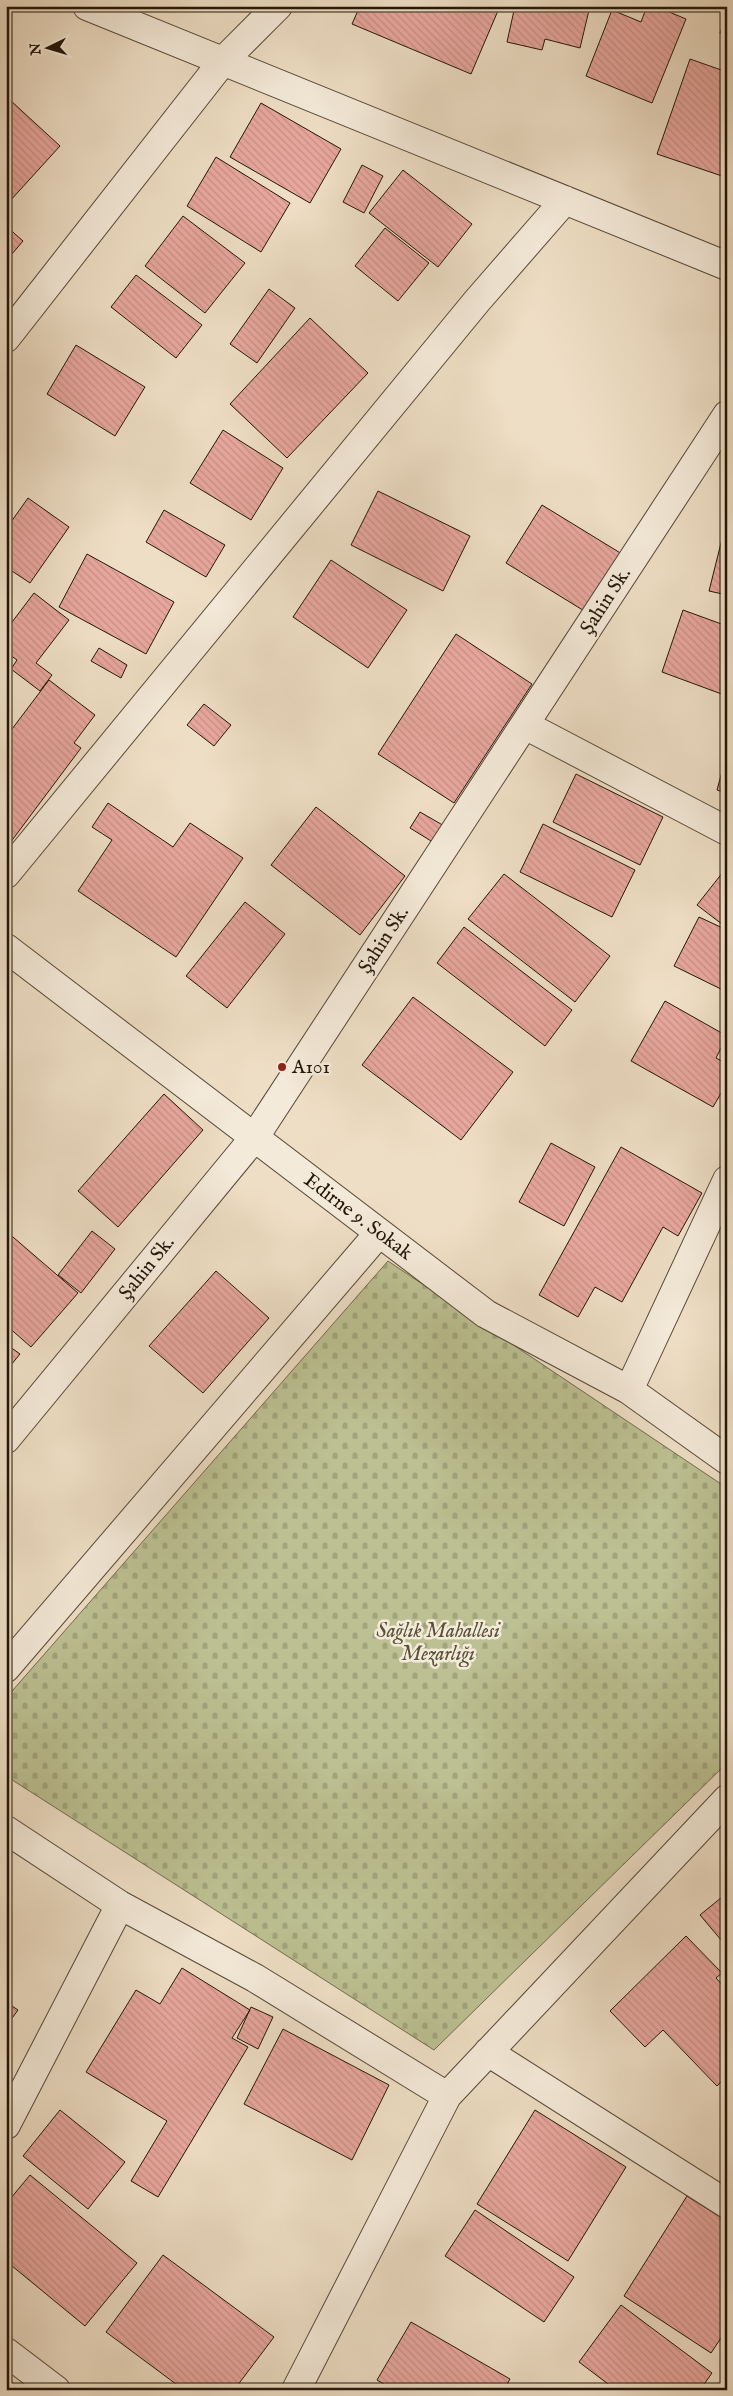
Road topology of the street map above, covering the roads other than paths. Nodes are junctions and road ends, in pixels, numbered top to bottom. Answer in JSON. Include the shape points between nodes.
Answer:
{"nodes":[{"id":1,"x":87,"y":6,"type":"edge"},
{"id":2,"x":278,"y":6,"type":"edge"},
{"id":3,"x":223,"y":61,"type":"junction"},
{"id":4,"x":565,"y":200,"type":"junction"},
{"id":5,"x":727,"y":266,"type":"edge"},
{"id":6,"x":6,"y":338,"type":"edge"},
{"id":7,"x":727,"y":415,"type":"edge"},
{"id":8,"x":525,"y":725,"type":"junction"},
{"id":9,"x":727,"y":831,"type":"edge"},
{"id":10,"x":6,"y":874,"type":"edge"},
{"id":11,"x":6,"y":948,"type":"edge"},
{"id":12,"x":254,"y":1138,"type":"junction"},
{"id":13,"x":727,"y":1180,"type":"edge"},
{"id":14,"x":379,"y":1233,"type":"junction"},
{"id":15,"x":628,"y":1390,"type":"junction"},
{"id":16,"x":6,"y":1439,"type":"edge"},
{"id":17,"x":727,"y":1460,"type":"edge"},
{"id":18,"x":6,"y":1668,"type":"edge"},
{"id":19,"x":727,"y":1799,"type":"edge"},
{"id":20,"x":6,"y":1830,"type":"edge"},
{"id":21,"x":120,"y":1905,"type":"junction"},
{"id":22,"x":488,"y":2052,"type":"junction"},
{"id":23,"x":447,"y":2096,"type":"junction"},
{"id":24,"x":6,"y":2125,"type":"edge"},
{"id":25,"x":727,"y":2204,"type":"edge"},
{"id":26,"x":6,"y":2352,"type":"edge"},
{"id":27,"x":56,"y":2390,"type":"edge"},
{"id":28,"x":296,"y":2390,"type":"edge"}],
"edges":[{"from":1,"to":3,"type":"street"},
{"from":2,"to":3,"type":"street"},
{"from":3,"to":4,"type":"street"},
{"from":3,"to":6,"type":"street"},
{"from":4,"to":5,"type":"street"},
{"from":4,"to":10,"type":"street","via":[[477,301]]},
{"from":7,"to":8,"type":"street","name":"Şahin Sk."},
{"from":8,"to":9,"type":"street"},
{"from":8,"to":12,"type":"street","name":"Şahin Sk."},
{"from":11,"to":12,"type":"street","name":"Edirne 9. Sokak"},
{"from":12,"to":14,"type":"street","name":"Edirne 9. Sokak"},
{"from":12,"to":16,"type":"street","name":"Şahin Sk."},
{"from":13,"to":15,"type":"street"},
{"from":14,"to":15,"type":"street","name":"Edirne 9. Sokak","via":[[486,1314]]},
{"from":14,"to":18,"type":"street"},
{"from":15,"to":17,"type":"street","name":"Edirne 9. Sokak"},
{"from":19,"to":22,"type":"street"},
{"from":20,"to":21,"type":"street"},
{"from":21,"to":23,"type":"street","via":[[255,1978]]},
{"from":21,"to":24,"type":"street"},
{"from":22,"to":23,"type":"street"},
{"from":22,"to":25,"type":"street"},
{"from":23,"to":28,"type":"street"},
{"from":26,"to":27,"type":"street"}]}
